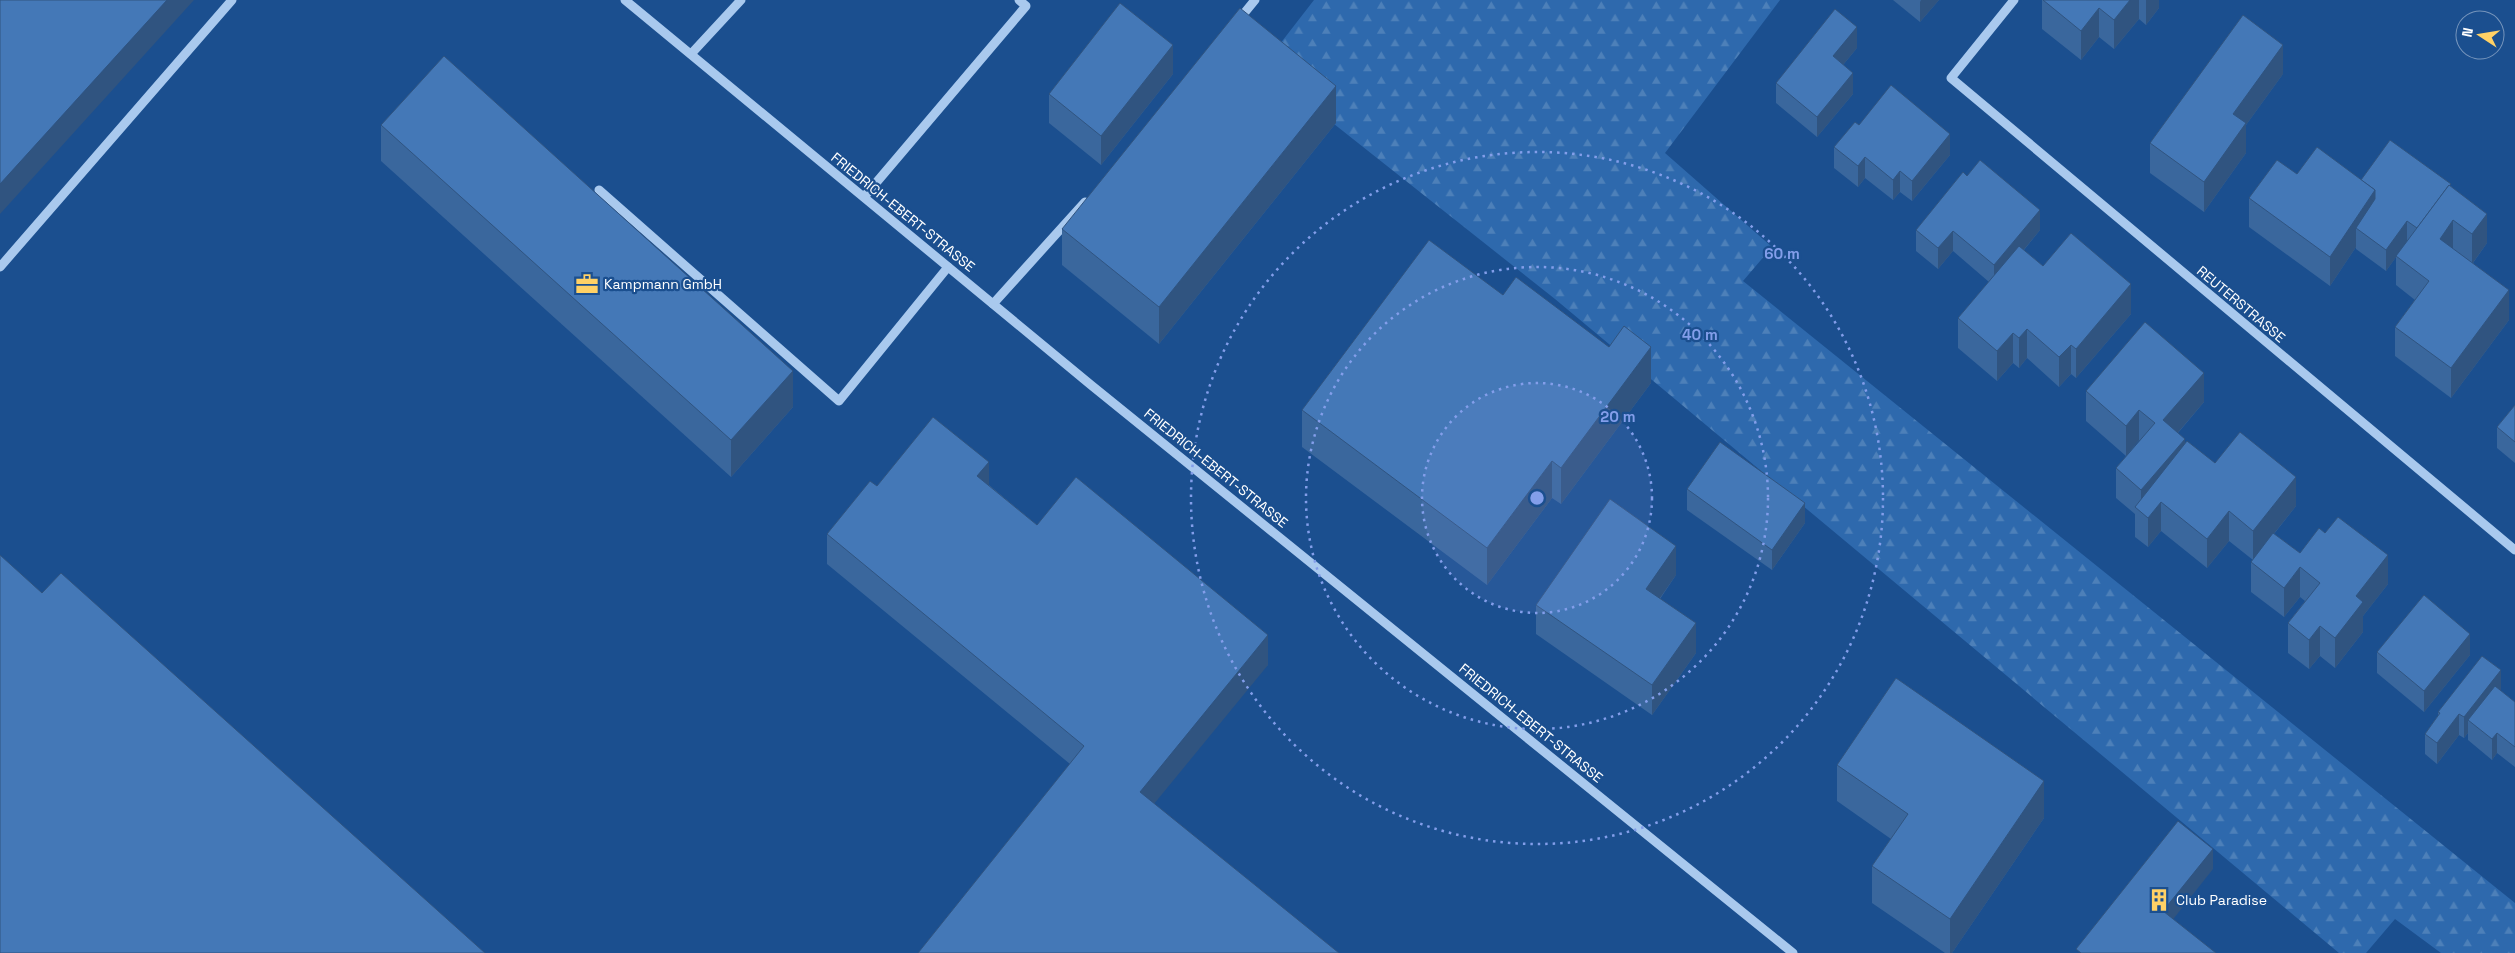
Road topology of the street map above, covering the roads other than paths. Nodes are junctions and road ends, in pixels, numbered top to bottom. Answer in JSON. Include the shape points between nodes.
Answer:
{"nodes":[{"id":1,"x":232,"y":0,"type":"edge"},
{"id":2,"x":625,"y":0,"type":"edge"},
{"id":3,"x":741,"y":0,"type":"edge"},
{"id":4,"x":1019,"y":0,"type":"edge"},
{"id":5,"x":1255,"y":0,"type":"edge"},
{"id":6,"x":2014,"y":0,"type":"edge"},
{"id":7,"x":1230,"y":31,"type":"edge"},
{"id":8,"x":691,"y":54,"type":"junction"},
{"id":9,"x":599,"y":190,"type":"dead end"},
{"id":10,"x":1091,"y":195,"type":"edge"},
{"id":11,"x":864,"y":197,"type":"junction"},
{"id":12,"x":0,"y":267,"type":"edge"},
{"id":13,"x":948,"y":267,"type":"junction"},
{"id":14,"x":993,"y":304,"type":"junction"},
{"id":15,"x":2515,"y":550,"type":"edge"},
{"id":16,"x":1794,"y":953,"type":"edge"}],
"edges":[{"from":1,"to":12,"type":"street"},
{"from":2,"to":8,"type":"street","name":"FRIEDRICH-EBERT-STRASSE"},
{"from":3,"to":8,"type":"street"},
{"from":4,"to":11,"type":"street","via":[[1026,6]]},
{"from":5,"to":7,"type":"street"},
{"from":6,"to":15,"type":"street","name":"REUTERSTRASSE","via":[[1951,78]]},
{"from":8,"to":11,"type":"street","name":"FRIEDRICH-EBERT-STRASSE"},
{"from":9,"to":13,"type":"street","via":[[839,401]]},
{"from":10,"to":14,"type":"street"},
{"from":11,"to":13,"type":"street","name":"FRIEDRICH-EBERT-STRASSE"},
{"from":13,"to":14,"type":"street","name":"FRIEDRICH-EBERT-STRASSE"},
{"from":14,"to":16,"type":"street","name":"FRIEDRICH-EBERT-STRASSE"}]}
